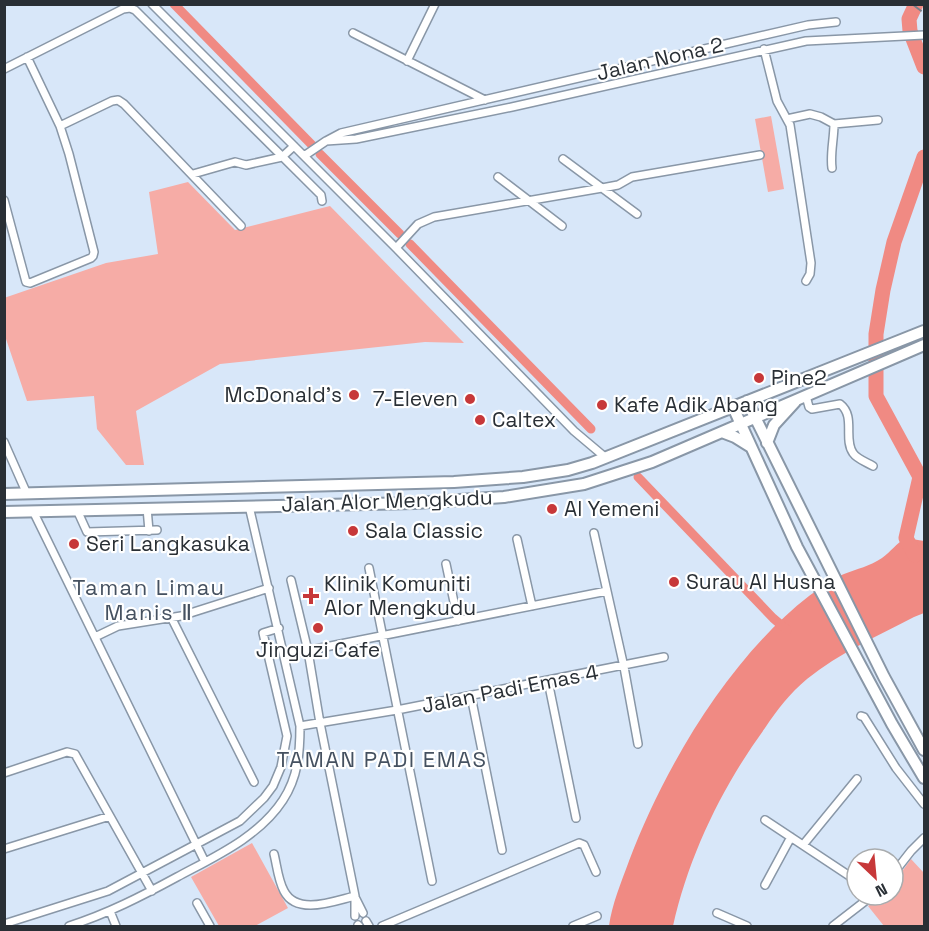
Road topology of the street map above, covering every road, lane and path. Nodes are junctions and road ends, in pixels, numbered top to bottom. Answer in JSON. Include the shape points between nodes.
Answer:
{"nodes":[{"id":1,"x":152,"y":4,"type":"edge"},
{"id":2,"x":435,"y":4,"type":"edge"},
{"id":3,"x":836,"y":22,"type":"dead end"},
{"id":4,"x":353,"y":33,"type":"dead end"},
{"id":5,"x":924,"y":35,"type":"edge"},
{"id":6,"x":765,"y":49,"type":"junction"},
{"id":7,"x":27,"y":57,"type":"junction"},
{"id":8,"x":406,"y":61,"type":"junction"},
{"id":9,"x":4,"y":69,"type":"edge"},
{"id":10,"x":485,"y":100,"type":"junction"},
{"id":11,"x":787,"y":119,"type":"junction"},
{"id":12,"x":878,"y":120,"type":"dead end"},
{"id":13,"x":834,"y":124,"type":"junction"},
{"id":14,"x":60,"y":126,"type":"junction"},
{"id":15,"x":326,"y":141,"type":"junction"},
{"id":16,"x":294,"y":146,"type":"junction"},
{"id":17,"x":760,"y":155,"type":"dead end"},
{"id":18,"x":304,"y":156,"type":"junction"},
{"id":19,"x":282,"y":158,"type":"junction"},
{"id":20,"x":563,"y":159,"type":"dead end"},
{"id":21,"x":832,"y":168,"type":"dead end"},
{"id":22,"x":193,"y":174,"type":"junction"},
{"id":23,"x":498,"y":177,"type":"dead end"},
{"id":24,"x":602,"y":188,"type":"junction"},
{"id":25,"x":4,"y":200,"type":"edge"},
{"id":26,"x":527,"y":200,"type":"junction"},
{"id":27,"x":322,"y":201,"type":"dead end"},
{"id":28,"x":637,"y":214,"type":"dead end"},
{"id":29,"x":241,"y":226,"type":"dead end"},
{"id":30,"x":562,"y":226,"type":"dead end"},
{"id":31,"x":396,"y":248,"type":"junction"},
{"id":32,"x":806,"y":281,"type":"dead end"},
{"id":33,"x":924,"y":331,"type":"edge"},
{"id":34,"x":924,"y":345,"type":"edge"},
{"id":35,"x":802,"y":398,"type":"junction"},
{"id":36,"x":747,"y":401,"type":"junction"},
{"id":37,"x":733,"y":407,"type":"junction"},
{"id":38,"x":755,"y":418,"type":"junction"},
{"id":39,"x":741,"y":424,"type":"junction"},
{"id":40,"x":722,"y":432,"type":"junction"},
{"id":41,"x":4,"y":442,"type":"edge"},
{"id":42,"x":767,"y":443,"type":"junction"},
{"id":43,"x":753,"y":449,"type":"junction"},
{"id":44,"x":606,"y":458,"type":"junction"},
{"id":45,"x":873,"y":466,"type":"dead end"},
{"id":46,"x":222,"y":489,"type":"junction"},
{"id":47,"x":4,"y":494,"type":"edge"},
{"id":48,"x":27,"y":494,"type":"junction"},
{"id":49,"x":227,"y":506,"type":"junction"},
{"id":50,"x":249,"y":506,"type":"junction"},
{"id":51,"x":147,"y":508,"type":"junction"},
{"id":52,"x":77,"y":510,"type":"junction"},
{"id":53,"x":33,"y":511,"type":"junction"},
{"id":54,"x":4,"y":512,"type":"edge"},
{"id":55,"x":157,"y":530,"type":"dead end"},
{"id":56,"x":149,"y":531,"type":"junction"},
{"id":57,"x":594,"y":533,"type":"dead end"},
{"id":58,"x":517,"y":539,"type":"dead end"},
{"id":59,"x":446,"y":564,"type":"dead end"},
{"id":60,"x":369,"y":568,"type":"dead end"},
{"id":61,"x":291,"y":580,"type":"dead end"},
{"id":62,"x":269,"y":588,"type":"junction"},
{"id":63,"x":607,"y":591,"type":"junction"},
{"id":64,"x":532,"y":606,"type":"junction"},
{"id":65,"x":171,"y":617,"type":"junction"},
{"id":66,"x":458,"y":621,"type":"junction"},
{"id":67,"x":279,"y":628,"type":"junction"},
{"id":68,"x":383,"y":636,"type":"junction"},
{"id":69,"x":95,"y":637,"type":"junction"},
{"id":70,"x":308,"y":651,"type":"junction"},
{"id":71,"x":285,"y":655,"type":"junction"},
{"id":72,"x":664,"y":657,"type":"dead end"},
{"id":73,"x":624,"y":667,"type":"junction"},
{"id":74,"x":548,"y":681,"type":"junction"},
{"id":75,"x":471,"y":696,"type":"junction"},
{"id":76,"x":397,"y":710,"type":"junction"},
{"id":77,"x":861,"y":716,"type":"dead end"},
{"id":78,"x":320,"y":723,"type":"junction"},
{"id":79,"x":300,"y":726,"type":"junction"},
{"id":80,"x":638,"y":744,"type":"dead end"},
{"id":81,"x":924,"y":750,"type":"edge"},
{"id":82,"x":4,"y":773,"type":"edge"},
{"id":83,"x":924,"y":778,"type":"edge"},
{"id":84,"x":857,"y":779,"type":"dead end"},
{"id":85,"x":254,"y":782,"type":"dead end"},
{"id":86,"x":924,"y":804,"type":"edge"},
{"id":87,"x":110,"y":816,"type":"junction"},
{"id":88,"x":576,"y":818,"type":"dead end"},
{"id":89,"x":765,"y":820,"type":"dead end"},
{"id":90,"x":791,"y":837,"type":"junction"},
{"id":91,"x":924,"y":838,"type":"edge"},
{"id":92,"x":197,"y":844,"type":"junction"},
{"id":93,"x":803,"y":845,"type":"junction"},
{"id":94,"x":4,"y":849,"type":"edge"},
{"id":95,"x":502,"y":850,"type":"dead end"},
{"id":96,"x":274,"y":854,"type":"dead end"},
{"id":97,"x":905,"y":858,"type":"edge"},
{"id":98,"x":205,"y":862,"type":"junction"},
{"id":99,"x":142,"y":872,"type":"junction"},
{"id":100,"x":596,"y":873,"type":"dead end"},
{"id":101,"x":845,"y":873,"type":"edge"},
{"id":102,"x":432,"y":881,"type":"dead end"},
{"id":103,"x":765,"y":885,"type":"dead end"},
{"id":104,"x":152,"y":891,"type":"junction"},
{"id":105,"x":355,"y":896,"type":"junction"},
{"id":106,"x":197,"y":903,"type":"dead end"},
{"id":107,"x":858,"y":907,"type":"edge"},
{"id":108,"x":110,"y":911,"type":"junction"},
{"id":109,"x":717,"y":913,"type":"dead end"},
{"id":110,"x":359,"y":914,"type":"dead end"},
{"id":111,"x":597,"y":916,"type":"dead end"},
{"id":112,"x":4,"y":924,"type":"edge"},
{"id":113,"x":69,"y":927,"type":"edge"},
{"id":114,"x":116,"y":927,"type":"edge"},
{"id":115,"x":210,"y":927,"type":"edge"},
{"id":116,"x":382,"y":927,"type":"edge"},
{"id":117,"x":573,"y":927,"type":"edge"},
{"id":118,"x":747,"y":927,"type":"edge"},
{"id":119,"x":833,"y":927,"type":"edge"}],
"edges":[{"from":1,"to":16,"type":"street"},
{"from":2,"to":8,"type":"street"},
{"from":3,"to":10,"type":"street","name":"Jalan Nona 2","via":[[808,25]]},
{"from":4,"to":8,"type":"street"},
{"from":5,"to":6,"type":"street","via":[[806,41]]},
{"from":6,"to":11,"type":"street","via":[[777,101]]},
{"from":6,"to":15,"type":"street","via":[[500,109],[356,139]]},
{"from":7,"to":9,"type":"street"},
{"from":7,"to":14,"type":"street"},
{"from":7,"to":19,"type":"street","via":[[130,8]]},
{"from":8,"to":10,"type":"street"},
{"from":10,"to":15,"type":"street","name":"Jalan Nona 2","via":[[341,134]]},
{"from":11,"to":13,"type":"street","via":[[815,115]]},
{"from":11,"to":32,"type":"street","via":[[811,263]]},
{"from":12,"to":13,"type":"street"},
{"from":13,"to":21,"type":"street"},
{"from":14,"to":22,"type":"street","via":[[118,100]]},
{"from":14,"to":25,"type":"street","via":[[83,207],[92,258],[26,282]]},
{"from":15,"to":18,"type":"street","name":"Jalan Nona 2"},
{"from":16,"to":18,"type":"street"},
{"from":16,"to":19,"type":"street"},
{"from":17,"to":24,"type":"street","via":[[632,177]]},
{"from":18,"to":31,"type":"street"},
{"from":19,"to":22,"type":"street","via":[[246,165],[235,162]]},
{"from":19,"to":27,"type":"street","via":[[321,195]]},
{"from":20,"to":24,"type":"street"},
{"from":22,"to":29,"type":"street"},
{"from":23,"to":26,"type":"street"},
{"from":24,"to":26,"type":"street"},
{"from":24,"to":28,"type":"street"},
{"from":26,"to":30,"type":"street"},
{"from":26,"to":31,"type":"street","via":[[426,220]]},
{"from":31,"to":44,"type":"street","via":[[574,431]]},
{"from":33,"to":36,"type":"main road","name":"Jalan Alor Mengkudu"},
{"from":34,"to":35,"type":"main road","name":"Jalan Alor Mengkudu"},
{"from":35,"to":38,"type":"main road","name":"Jalan Alor Mengkudu"},
{"from":35,"to":42,"type":"main road","via":[[774,425]]},
{"from":35,"to":45,"type":"street","via":[[812,409],[840,404],[846,412],[852,452]]},
{"from":36,"to":37,"type":"main road","name":"Jalan Alor Mengkudu"},
{"from":36,"to":38,"type":"main road"},
{"from":37,"to":39,"type":"main road"},
{"from":37,"to":44,"type":"main road","name":"Jalan Alor Mengkudu"},
{"from":38,"to":39,"type":"main road","name":"Jalan Alor Mengkudu"},
{"from":38,"to":42,"type":"main road"},
{"from":39,"to":40,"type":"main road","name":"Jalan Alor Mengkudu"},
{"from":39,"to":43,"type":"main road"},
{"from":40,"to":43,"type":"main road"},
{"from":40,"to":50,"type":"main road","name":"Jalan Alor Mengkudu","via":[[605,478],[504,497],[415,504]]},
{"from":41,"to":48,"type":"street"},
{"from":42,"to":81,"type":"main road"},
{"from":43,"to":83,"type":"main road","via":[[796,547]]},
{"from":44,"to":46,"type":"main road","name":"Jalan Alor Mengkudu","via":[[522,477]]},
{"from":46,"to":48,"type":"main road","name":"Jalan Alor Mengkudu"},
{"from":46,"to":49,"type":"main road","via":[[233,496]]},
{"from":47,"to":48,"type":"main road","name":"Jalan Alor Mengkudu"},
{"from":49,"to":50,"type":"main road","name":"Jalan Alor Mengkudu"},
{"from":49,"to":51,"type":"main road","name":"Jalan Alor Mengkudu"},
{"from":50,"to":62,"type":"street"},
{"from":51,"to":52,"type":"main road","name":"Jalan Alor Mengkudu"},
{"from":51,"to":56,"type":"street"},
{"from":52,"to":53,"type":"main road","name":"Jalan Alor Mengkudu"},
{"from":52,"to":56,"type":"street","via":[[87,532]]},
{"from":53,"to":54,"type":"main road","name":"Jalan Alor Mengkudu"},
{"from":53,"to":69,"type":"street"},
{"from":55,"to":56,"type":"street"},
{"from":57,"to":63,"type":"street"},
{"from":58,"to":64,"type":"street"},
{"from":59,"to":66,"type":"street"},
{"from":60,"to":68,"type":"street"},
{"from":61,"to":70,"type":"street"},
{"from":62,"to":65,"type":"street"},
{"from":62,"to":67,"type":"street"},
{"from":63,"to":64,"type":"street"},
{"from":63,"to":73,"type":"street"},
{"from":64,"to":66,"type":"street"},
{"from":65,"to":69,"type":"street","via":[[125,625]]},
{"from":65,"to":85,"type":"street"},
{"from":66,"to":68,"type":"street"},
{"from":67,"to":71,"type":"street"},
{"from":67,"to":92,"type":"street","via":[[263,633],[286,736],[281,767],[273,786],[251,812]]},
{"from":68,"to":70,"type":"street"},
{"from":68,"to":76,"type":"street"},
{"from":69,"to":92,"type":"street"},
{"from":70,"to":71,"type":"street"},
{"from":70,"to":78,"type":"street"},
{"from":71,"to":79,"type":"street"},
{"from":72,"to":73,"type":"street","name":"Jalan Padi Emas 4"},
{"from":73,"to":74,"type":"street","name":"Jalan Padi Emas 4"},
{"from":73,"to":80,"type":"street"},
{"from":74,"to":75,"type":"street","name":"Jalan Padi Emas 4"},
{"from":74,"to":88,"type":"street"},
{"from":75,"to":76,"type":"street","name":"Jalan Padi Emas 4"},
{"from":75,"to":95,"type":"street"},
{"from":76,"to":78,"type":"street","name":"Jalan Padi Emas 4"},
{"from":76,"to":102,"type":"street"},
{"from":77,"to":86,"type":"street"},
{"from":78,"to":79,"type":"street","name":"Jalan Padi Emas 4"},
{"from":78,"to":105,"type":"street"},
{"from":79,"to":98,"type":"street","via":[[297,771],[284,799],[264,823]]},
{"from":82,"to":87,"type":"street","via":[[67,752],[75,754]]},
{"from":84,"to":93,"type":"street"},
{"from":87,"to":94,"type":"street"},
{"from":87,"to":99,"type":"street"},
{"from":89,"to":90,"type":"street"},
{"from":90,"to":93,"type":"street"},
{"from":90,"to":103,"type":"street"},
{"from":91,"to":97,"type":"street"},
{"from":92,"to":98,"type":"street"},
{"from":92,"to":99,"type":"street"},
{"from":93,"to":101,"type":"street"},
{"from":96,"to":105,"type":"street","via":[[282,886],[292,902],[309,905]]},
{"from":98,"to":104,"type":"street"},
{"from":99,"to":104,"type":"street"},
{"from":99,"to":112,"type":"street","via":[[93,896]]},
{"from":100,"to":116,"type":"street","via":[[584,845],[579,843]]},
{"from":104,"to":108,"type":"street"},
{"from":105,"to":110,"type":"street"},
{"from":106,"to":115,"type":"street"},
{"from":107,"to":119,"type":"street"},
{"from":108,"to":113,"type":"street"},
{"from":108,"to":114,"type":"street"},
{"from":109,"to":118,"type":"street"},
{"from":111,"to":117,"type":"street"}]}
